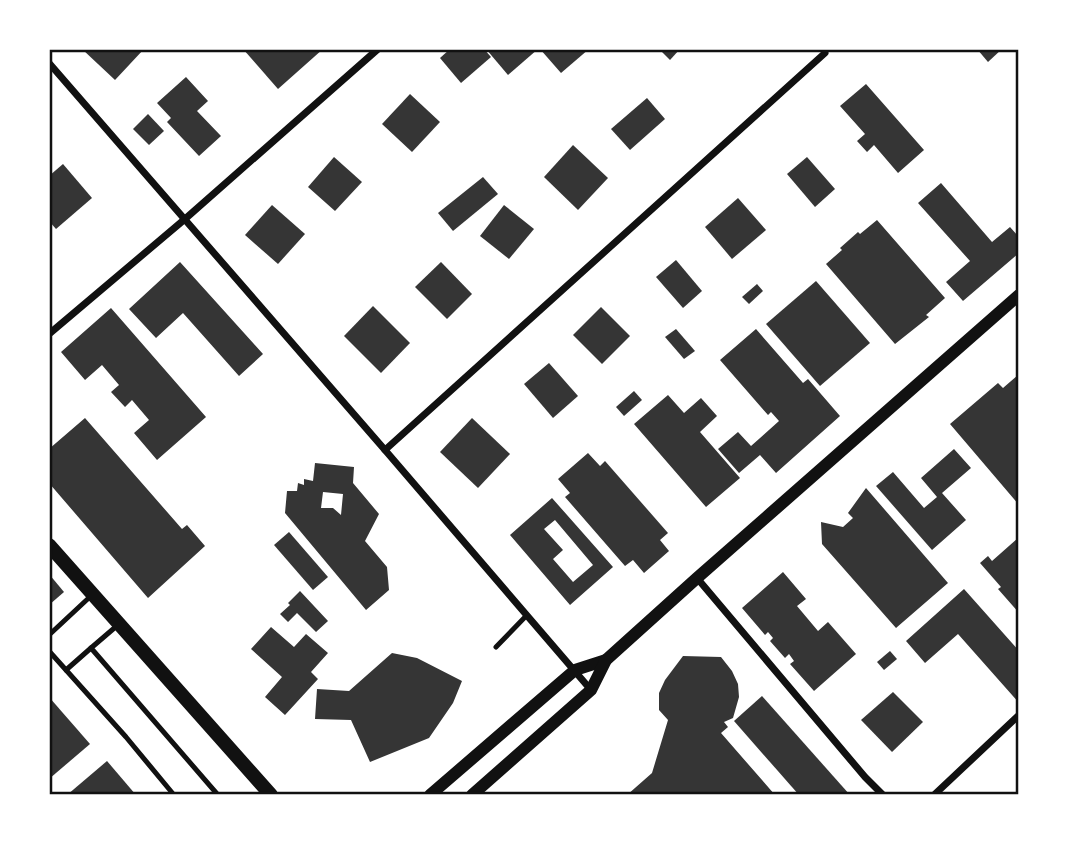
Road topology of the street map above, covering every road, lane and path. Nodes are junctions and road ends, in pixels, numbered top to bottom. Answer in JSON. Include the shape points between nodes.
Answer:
{"nodes":[{"id":1,"x":378,"y":49,"type":"edge"},
{"id":2,"x":825,"y":53,"type":"dead end"},
{"id":3,"x":49,"y":63,"type":"edge"},
{"id":4,"x":185,"y":219,"type":"junction"},
{"id":5,"x":1019,"y":295,"type":"edge"},
{"id":6,"x":49,"y":334,"type":"edge"},
{"id":7,"x":385,"y":450,"type":"junction"},
{"id":8,"x":49,"y":545,"type":"edge"},
{"id":9,"x":697,"y":579,"type":"junction"},
{"id":10,"x":93,"y":594,"type":"junction"},
{"id":11,"x":527,"y":615,"type":"junction"},
{"id":12,"x":118,"y":624,"type":"junction"},
{"id":13,"x":49,"y":635,"type":"edge"},
{"id":14,"x":496,"y":647,"type":"dead end"},
{"id":15,"x":91,"y":648,"type":"junction"},
{"id":16,"x":49,"y":651,"type":"edge"},
{"id":17,"x":606,"y":660,"type":"junction"},
{"id":18,"x":66,"y":670,"type":"junction"},
{"id":19,"x":575,"y":670,"type":"junction"},
{"id":20,"x":591,"y":690,"type":"junction"},
{"id":21,"x":1019,"y":715,"type":"edge"},
{"id":22,"x":174,"y":795,"type":"edge"},
{"id":23,"x":218,"y":795,"type":"edge"},
{"id":24,"x":271,"y":795,"type":"edge"},
{"id":25,"x":430,"y":795,"type":"edge"},
{"id":26,"x":472,"y":795,"type":"edge"},
{"id":27,"x":883,"y":795,"type":"edge"},
{"id":28,"x":934,"y":795,"type":"edge"}],
"edges":[{"from":1,"to":4,"type":"street"},
{"from":2,"to":7,"type":"street"},
{"from":3,"to":4,"type":"street"},
{"from":4,"to":6,"type":"street"},
{"from":4,"to":7,"type":"street"},
{"from":5,"to":9,"type":"street"},
{"from":7,"to":11,"type":"street"},
{"from":8,"to":10,"type":"main road"},
{"from":9,"to":17,"type":"street"},
{"from":9,"to":27,"type":"street"},
{"from":10,"to":12,"type":"main road"},
{"from":10,"to":13,"type":"lane"},
{"from":11,"to":14,"type":"lane"},
{"from":11,"to":19,"type":"street"},
{"from":12,"to":15,"type":"lane"},
{"from":12,"to":24,"type":"main road"},
{"from":15,"to":18,"type":"lane"},
{"from":15,"to":23,"type":"lane"},
{"from":16,"to":18,"type":"lane"},
{"from":17,"to":19,"type":"street"},
{"from":17,"to":20,"type":"street"},
{"from":18,"to":22,"type":"lane"},
{"from":19,"to":20,"type":"street"},
{"from":19,"to":25,"type":"street"},
{"from":20,"to":26,"type":"street"},
{"from":21,"to":28,"type":"street"}]}
